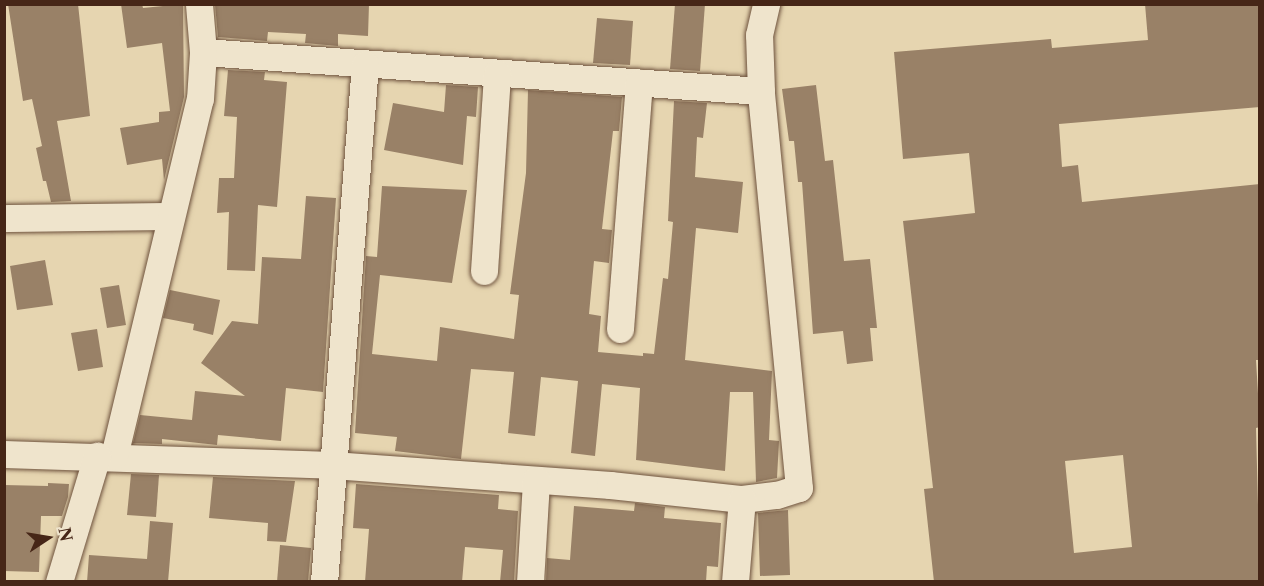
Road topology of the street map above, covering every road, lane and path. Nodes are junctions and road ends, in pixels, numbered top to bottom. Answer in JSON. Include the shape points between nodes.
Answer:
{"nodes":[{"id":1,"x":199,"y":4,"type":"edge"},
{"id":2,"x":766,"y":4,"type":"edge"},
{"id":3,"x":203,"y":52,"type":"junction"},
{"id":4,"x":365,"y":65,"type":"junction"},
{"id":5,"x":497,"y":74,"type":"junction"},
{"id":6,"x":639,"y":83,"type":"junction"},
{"id":7,"x":761,"y":91,"type":"junction"},
{"id":8,"x":171,"y":216,"type":"junction"},
{"id":9,"x":4,"y":218,"type":"edge"},
{"id":10,"x":484,"y":271,"type":"dead end"},
{"id":11,"x":620,"y":330,"type":"dead end"},
{"id":12,"x":4,"y":454,"type":"edge"},
{"id":13,"x":106,"y":456,"type":"junction"},
{"id":14,"x":332,"y":465,"type":"junction"},
{"id":15,"x":536,"y":480,"type":"junction"},
{"id":16,"x":742,"y":499,"type":"junction"},
{"id":17,"x":59,"y":582,"type":"edge"},
{"id":18,"x":324,"y":582,"type":"edge"},
{"id":19,"x":530,"y":582,"type":"edge"},
{"id":20,"x":735,"y":582,"type":"edge"}],
"edges":[{"from":1,"to":3,"type":"street"},
{"from":2,"to":7,"type":"street","via":[[759,35]]},
{"from":3,"to":4,"type":"street"},
{"from":3,"to":8,"type":"street","via":[[200,99]]},
{"from":4,"to":5,"type":"street"},
{"from":4,"to":14,"type":"street"},
{"from":5,"to":6,"type":"street"},
{"from":5,"to":10,"type":"street"},
{"from":6,"to":7,"type":"street"},
{"from":6,"to":11,"type":"street"},
{"from":7,"to":16,"type":"street","via":[[799,488]]},
{"from":8,"to":9,"type":"street"},
{"from":8,"to":13,"type":"street"},
{"from":12,"to":13,"type":"street"},
{"from":13,"to":14,"type":"street"},
{"from":13,"to":17,"type":"street"},
{"from":14,"to":15,"type":"street"},
{"from":14,"to":18,"type":"street"},
{"from":15,"to":16,"type":"street"},
{"from":15,"to":19,"type":"street"},
{"from":16,"to":20,"type":"street"}]}
